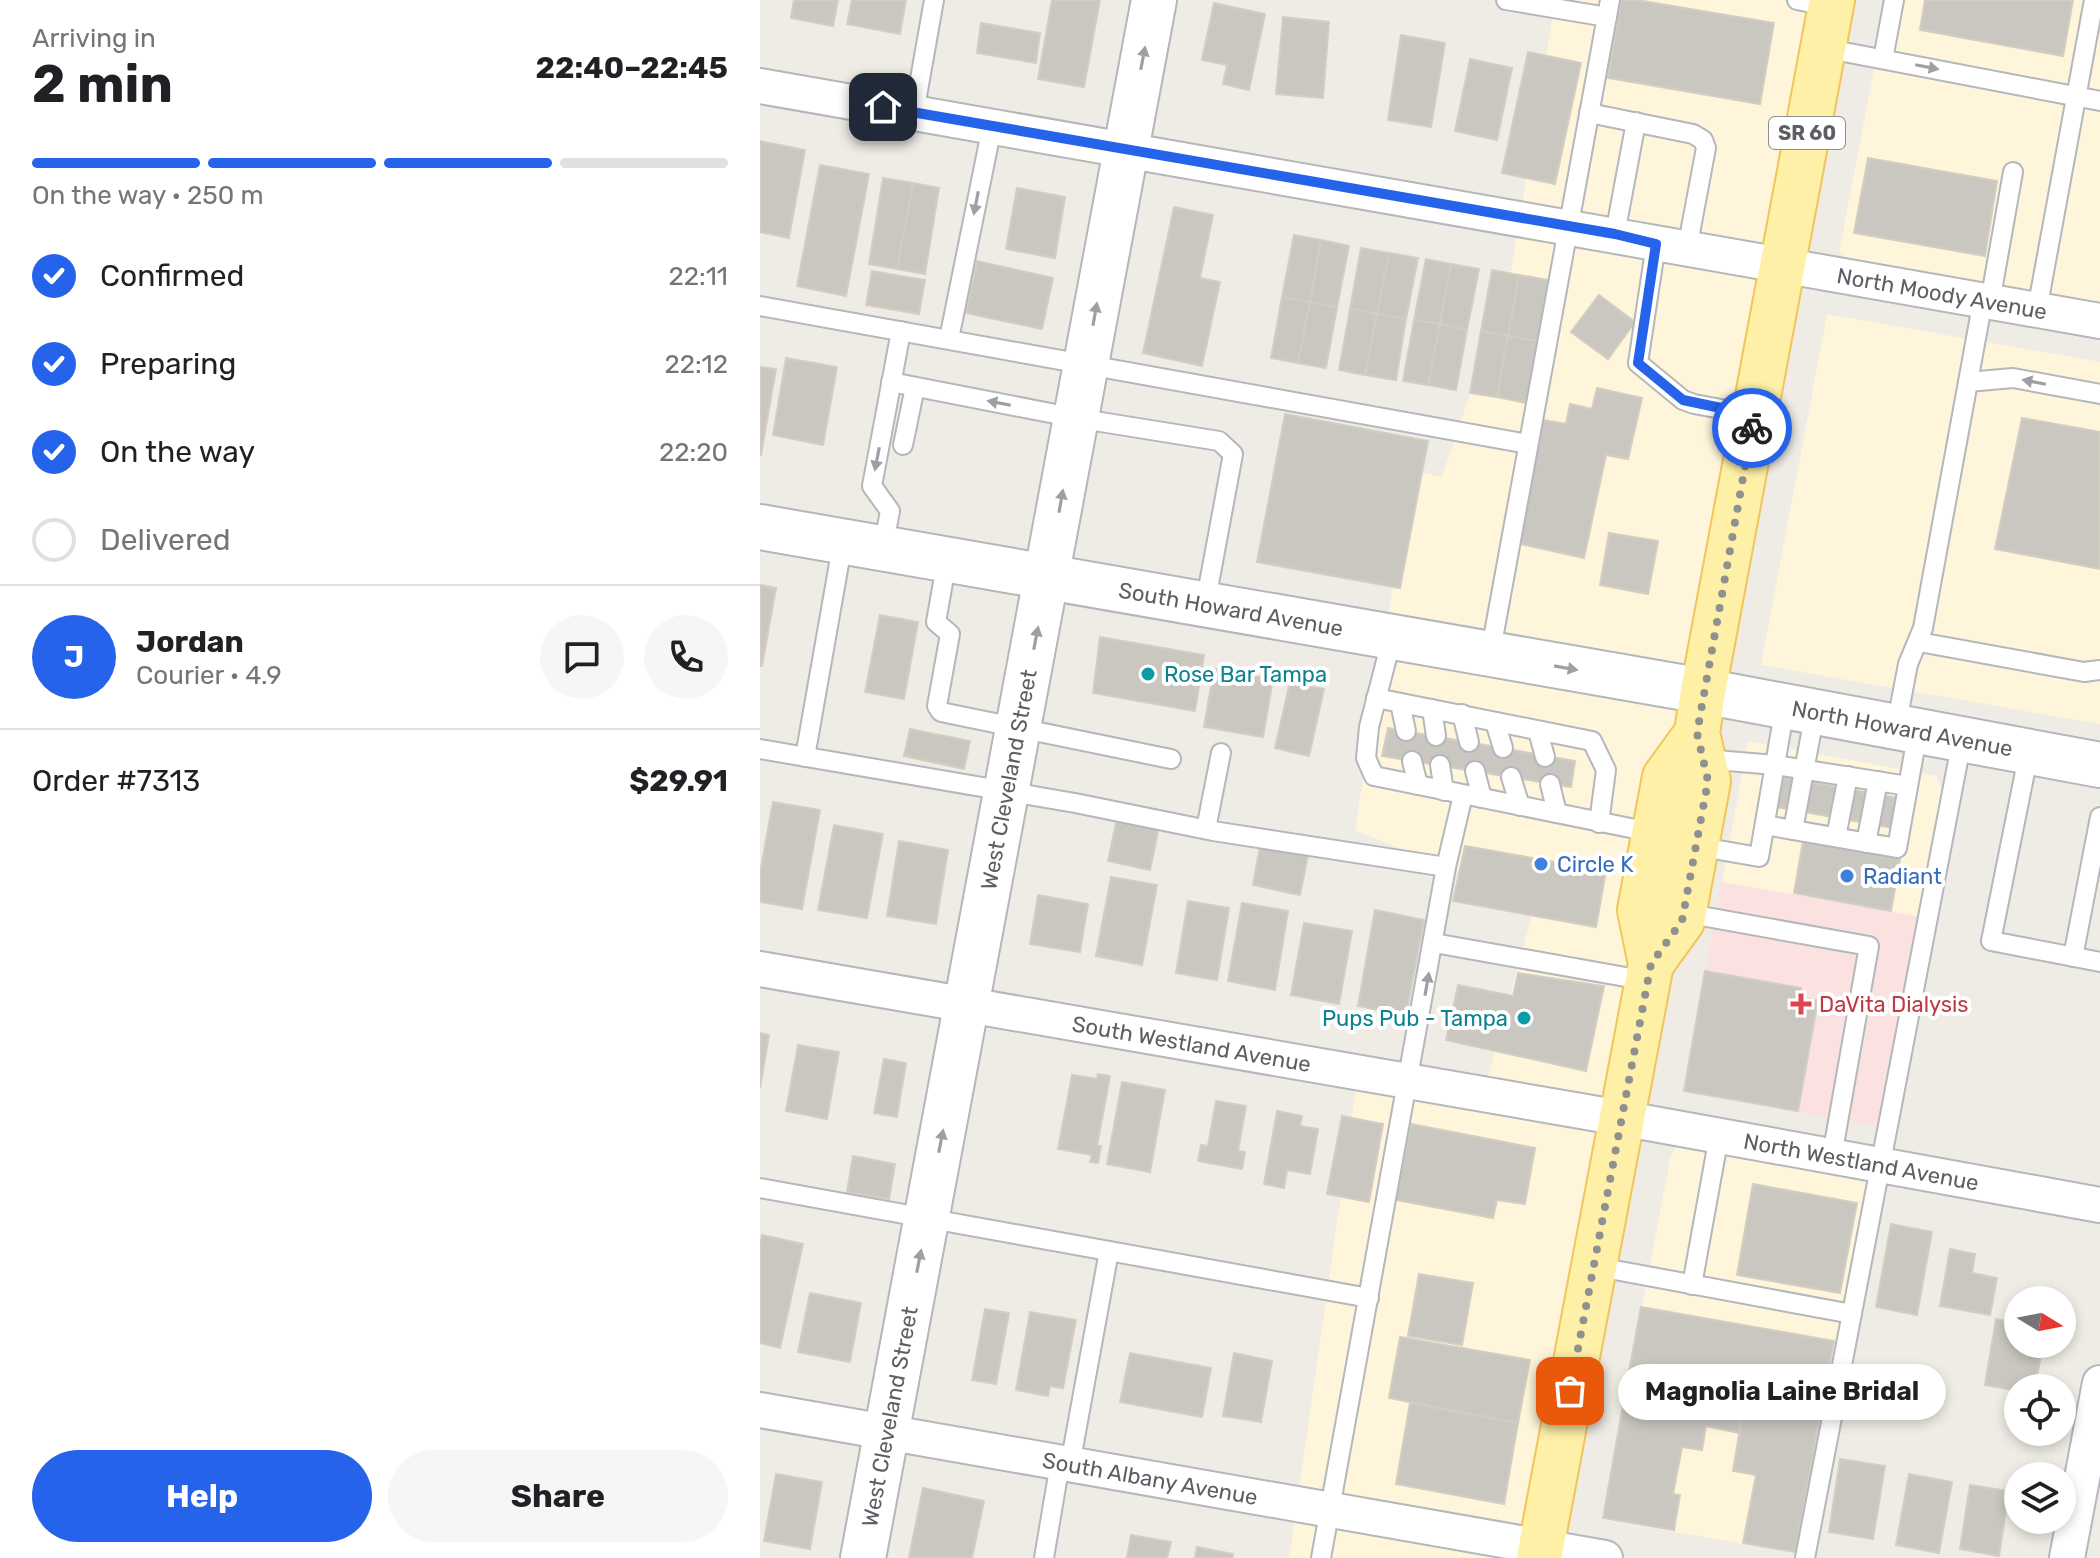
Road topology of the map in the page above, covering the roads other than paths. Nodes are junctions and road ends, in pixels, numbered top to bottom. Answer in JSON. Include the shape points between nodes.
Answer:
{"nodes":[{"id":1,"x":934,"y":0,"type":"edge"},
{"id":2,"x":1154,"y":0,"type":"edge"},
{"id":3,"x":1506,"y":0,"type":"edge"},
{"id":4,"x":1894,"y":0,"type":"edge"},
{"id":5,"x":2094,"y":0,"type":"edge"},
{"id":6,"x":1608,"y":9,"type":"edge"},
{"id":7,"x":1821,"y":14,"type":"edge"},
{"id":8,"x":1883,"y":59,"type":"junction"},
{"id":9,"x":760,"y":86,"type":"edge"},
{"id":10,"x":2075,"y":96,"type":"junction"},
{"id":11,"x":2100,"y":101,"type":"edge"},
{"id":12,"x":914,"y":113,"type":"junction"},
{"id":13,"x":1589,"y":113,"type":"junction"},
{"id":14,"x":1636,"y":122,"type":"junction"},
{"id":15,"x":992,"y":127,"type":"junction"},
{"id":16,"x":1126,"y":150,"type":"junction"},
{"id":17,"x":2013,"y":172,"type":"dead end"},
{"id":18,"x":1568,"y":228,"type":"junction"},
{"id":19,"x":1615,"y":234,"type":"junction"},
{"id":20,"x":1672,"y":246,"type":"junction"},
{"id":21,"x":1782,"y":266,"type":"junction"},
{"id":22,"x":1986,"y":301,"type":"junction"},
{"id":23,"x":760,"y":306,"type":"edge"},
{"id":24,"x":2037,"y":310,"type":"junction"},
{"id":25,"x":2100,"y":321,"type":"edge"},
{"id":26,"x":901,"y":331,"type":"junction"},
{"id":27,"x":949,"y":339,"type":"junction"},
{"id":28,"x":1086,"y":363,"type":"junction"},
{"id":29,"x":891,"y":382,"type":"junction"},
{"id":30,"x":1968,"y":382,"type":"junction"},
{"id":31,"x":915,"y":387,"type":"junction"},
{"id":32,"x":2100,"y":394,"type":"edge"},
{"id":33,"x":1754,"y":415,"type":"junction"},
{"id":34,"x":1076,"y":418,"type":"junction"},
{"id":35,"x":1528,"y":444,"type":"junction"},
{"id":36,"x":903,"y":445,"type":"dead end"},
{"id":37,"x":894,"y":489,"type":"dead end"},
{"id":38,"x":760,"y":527,"type":"edge"},
{"id":39,"x":872,"y":534,"type":"junction"},
{"id":40,"x":947,"y":560,"type":"junction"},
{"id":41,"x":1047,"y":578,"type":"junction"},
{"id":42,"x":1205,"y":605,"type":"junction"},
{"id":43,"x":1392,"y":638,"type":"junction"},
{"id":44,"x":1919,"y":642,"type":"junction"},
{"id":45,"x":1490,"y":655,"type":"junction"},
{"id":46,"x":2100,"y":670,"type":"edge"},
{"id":47,"x":1376,"y":698,"type":"junction"},
{"id":48,"x":1400,"y":703,"type":"junction"},
{"id":49,"x":1432,"y":709,"type":"junction"},
{"id":50,"x":1800,"y":710,"type":"junction"},
{"id":51,"x":1462,"y":714,"type":"junction"},
{"id":52,"x":1495,"y":722,"type":"junction"},
{"id":53,"x":1701,"y":728,"type":"junction"},
{"id":54,"x":1907,"y":729,"type":"junction"},
{"id":55,"x":1019,"y":730,"type":"junction"},
{"id":56,"x":1406,"y":731,"type":"dead end"},
{"id":57,"x":1538,"y":731,"type":"junction"},
{"id":58,"x":1436,"y":736,"type":"dead end"},
{"id":59,"x":1962,"y":740,"type":"junction"},
{"id":60,"x":1469,"y":742,"type":"dead end"},
{"id":61,"x":1503,"y":748,"type":"dead end"},
{"id":62,"x":760,"y":749,"type":"edge"},
{"id":63,"x":2029,"y":752,"type":"junction"},
{"id":64,"x":1221,"y":753,"type":"dead end"},
{"id":65,"x":805,"y":757,"type":"junction"},
{"id":66,"x":1545,"y":757,"type":"dead end"},
{"id":67,"x":1171,"y":759,"type":"dead end"},
{"id":68,"x":1412,"y":761,"type":"dead end"},
{"id":69,"x":1440,"y":765,"type":"dead end"},
{"id":70,"x":1775,"y":765,"type":"junction"},
{"id":71,"x":2100,"y":765,"type":"edge"},
{"id":72,"x":1805,"y":769,"type":"junction"},
{"id":73,"x":1475,"y":771,"type":"dead end"},
{"id":74,"x":1848,"y":776,"type":"junction"},
{"id":75,"x":1511,"y":777,"type":"dead end"},
{"id":76,"x":1878,"y":781,"type":"junction"},
{"id":77,"x":1550,"y":784,"type":"dead end"},
{"id":78,"x":1418,"y":785,"type":"junction"},
{"id":79,"x":1908,"y":786,"type":"junction"},
{"id":80,"x":1444,"y":791,"type":"junction"},
{"id":81,"x":1007,"y":792,"type":"junction"},
{"id":82,"x":1463,"y":795,"type":"junction"},
{"id":83,"x":1482,"y":798,"type":"junction"},
{"id":84,"x":1520,"y":806,"type":"junction"},
{"id":85,"x":1557,"y":813,"type":"junction"},
{"id":86,"x":2100,"y":817,"type":"edge"},
{"id":87,"x":1599,"y":823,"type":"junction"},
{"id":88,"x":1765,"y":825,"type":"junction"},
{"id":89,"x":1206,"y":829,"type":"junction"},
{"id":90,"x":1793,"y":830,"type":"junction"},
{"id":91,"x":1655,"y":833,"type":"junction"},
{"id":92,"x":1836,"y":837,"type":"junction"},
{"id":93,"x":1866,"y":843,"type":"junction"},
{"id":94,"x":1696,"y":846,"type":"junction"},
{"id":95,"x":1446,"y":867,"type":"junction"},
{"id":96,"x":1683,"y":913,"type":"junction"},
{"id":97,"x":1434,"y":943,"type":"junction"},
{"id":98,"x":2073,"y":957,"type":"junction"},
{"id":99,"x":2100,"y":962,"type":"edge"},
{"id":100,"x":760,"y":969,"type":"edge"},
{"id":101,"x":1650,"y":972,"type":"junction"},
{"id":102,"x":967,"y":1006,"type":"junction"},
{"id":103,"x":1409,"y":1082,"type":"junction"},
{"id":104,"x":1621,"y":1118,"type":"junction"},
{"id":105,"x":1719,"y":1136,"type":"junction"},
{"id":106,"x":1832,"y":1156,"type":"junction"},
{"id":107,"x":1880,"y":1165,"type":"junction"},
{"id":108,"x":760,"y":1188,"type":"edge"},
{"id":109,"x":2100,"y":1205,"type":"edge"},
{"id":110,"x":927,"y":1218,"type":"junction"},
{"id":111,"x":1109,"y":1251,"type":"junction"},
{"id":112,"x":1593,"y":1266,"type":"junction"},
{"id":113,"x":1692,"y":1285,"type":"junction"},
{"id":114,"x":1369,"y":1298,"type":"junction"},
{"id":115,"x":1852,"y":1314,"type":"junction"},
{"id":116,"x":2100,"y":1383,"type":"edge"},
{"id":117,"x":760,"y":1410,"type":"edge"},
{"id":118,"x":2096,"y":1426,"type":"edge"},
{"id":119,"x":887,"y":1433,"type":"junction"},
{"id":120,"x":1065,"y":1464,"type":"junction"},
{"id":121,"x":1330,"y":1510,"type":"junction"},
{"id":122,"x":1540,"y":1552,"type":"edge"},
{"id":123,"x":863,"y":1558,"type":"edge"},
{"id":124,"x":1044,"y":1558,"type":"edge"},
{"id":125,"x":1321,"y":1558,"type":"edge"},
{"id":126,"x":1605,"y":1558,"type":"edge"},
{"id":127,"x":1805,"y":1558,"type":"edge"},
{"id":128,"x":2067,"y":1558,"type":"edge"}],
"edges":[{"from":1,"to":12,"type":"lane"},
{"from":16,"to":2,"type":"main road","name":"West Cleveland Street","one_way":true},
{"from":3,"to":6,"type":"lane"},
{"from":4,"to":8,"type":"lane"},
{"from":5,"to":10,"type":"lane"},
{"from":6,"to":13,"type":"lane"},
{"from":7,"to":8,"type":"lane"},
{"from":7,"to":21,"type":"main road","number":"SR 60"},
{"from":8,"to":10,"type":"lane","one_way":true},
{"from":9,"to":12,"type":"street","name":"North Moody Avenue"},
{"from":10,"to":11,"type":"lane"},
{"from":10,"to":24,"type":"lane"},
{"from":12,"to":15,"type":"street","name":"North Moody Avenue"},
{"from":13,"to":14,"type":"lane"},
{"from":13,"to":18,"type":"lane"},
{"from":14,"to":19,"type":"lane"},
{"from":14,"to":20,"type":"lane","via":[[1693,134],[1706,148]]},
{"from":15,"to":16,"type":"street","name":"North Moody Avenue"},
{"from":15,"to":27,"type":"lane","one_way":true},
{"from":16,"to":18,"type":"street","name":"North Moody Avenue"},
{"from":28,"to":16,"type":"main road","name":"West Cleveland Street","one_way":true},
{"from":17,"to":22,"type":"lane"},
{"from":18,"to":19,"type":"street","name":"North Moody Avenue"},
{"from":18,"to":35,"type":"lane"},
{"from":19,"to":20,"type":"street","name":"North Moody Avenue"},
{"from":20,"to":21,"type":"street","name":"North Moody Avenue"},
{"from":20,"to":33,"type":"lane","via":[[1638,363],[1683,400]]},
{"from":21,"to":22,"type":"street","name":"North Moody Avenue"},
{"from":21,"to":33,"type":"main road","number":"SR 60"},
{"from":22,"to":24,"type":"street","name":"North Moody Avenue"},
{"from":22,"to":30,"type":"lane"},
{"from":23,"to":26,"type":"lane"},
{"from":24,"to":25,"type":"street","name":"North Moody Avenue"},
{"from":26,"to":27,"type":"lane"},
{"from":26,"to":29,"type":"lane"},
{"from":27,"to":28,"type":"lane"},
{"from":28,"to":34,"type":"main road","name":"West Cleveland Street"},
{"from":28,"to":35,"type":"lane"},
{"from":29,"to":31,"type":"lane"},
{"from":29,"to":39,"type":"lane","one_way":true,"via":[[872,486]]},
{"from":32,"to":30,"type":"lane","one_way":true,"via":[[2013,378]]},
{"from":30,"to":44,"type":"lane"},
{"from":34,"to":31,"type":"lane","one_way":true},
{"from":31,"to":36,"type":"lane"},
{"from":33,"to":53,"type":"main road","number":"SR 60"},
{"from":41,"to":34,"type":"main road","name":"West Cleveland Street","one_way":true},
{"from":34,"to":42,"type":"lane","via":[[1219,441],[1233,454]]},
{"from":35,"to":45,"type":"lane"},
{"from":37,"to":39,"type":"lane"},
{"from":38,"to":39,"type":"main road","name":"South Howard Avenue"},
{"from":39,"to":40,"type":"main road","name":"South Howard Avenue"},
{"from":39,"to":65,"type":"lane"},
{"from":40,"to":41,"type":"main road","name":"South Howard Avenue"},
{"from":40,"to":55,"type":"lane","via":[[936,622],[950,634],[937,706],[941,712]]},
{"from":41,"to":42,"type":"main road","name":"South Howard Avenue"},
{"from":55,"to":41,"type":"main road","name":"West Cleveland Street","one_way":true},
{"from":42,"to":43,"type":"main road","name":"South Howard Avenue"},
{"from":43,"to":45,"type":"main road","name":"South Howard Avenue"},
{"from":43,"to":47,"type":"lane"},
{"from":44,"to":46,"type":"lane","via":[[2084,672]]},
{"from":44,"to":54,"type":"lane","via":[[1908,664]]},
{"from":45,"to":53,"type":"main road","name":"South Howard Avenue","one_way":true},
{"from":47,"to":48,"type":"lane"},
{"from":47,"to":78,"type":"lane","via":[[1366,758],[1374,776]]},
{"from":48,"to":49,"type":"lane"},
{"from":48,"to":56,"type":"lane"},
{"from":49,"to":51,"type":"lane"},
{"from":49,"to":58,"type":"lane"},
{"from":50,"to":53,"type":"main road","name":"North Howard Avenue"},
{"from":50,"to":54,"type":"main road","name":"North Howard Avenue"},
{"from":50,"to":70,"type":"lane"},
{"from":50,"to":72,"type":"lane"},
{"from":51,"to":52,"type":"lane"},
{"from":51,"to":60,"type":"lane"},
{"from":52,"to":57,"type":"lane"},
{"from":52,"to":61,"type":"lane"},
{"from":53,"to":70,"type":"lane"},
{"from":53,"to":91,"type":"main road","number":"SR 60","via":[[1665,777]]},
{"from":53,"to":94,"type":"main road","number":"SR 60","via":[[1708,781]]},
{"from":54,"to":59,"type":"main road","name":"North Howard Avenue"},
{"from":54,"to":79,"type":"lane"},
{"from":55,"to":67,"type":"lane"},
{"from":55,"to":81,"type":"main road","name":"West Cleveland Street"},
{"from":57,"to":66,"type":"lane"},
{"from":57,"to":87,"type":"lane","via":[[1592,741],[1606,770]]},
{"from":59,"to":63,"type":"main road","name":"North Howard Avenue"},
{"from":59,"to":107,"type":"lane"},
{"from":62,"to":65,"type":"lane"},
{"from":63,"to":71,"type":"main road","name":"North Howard Avenue"},
{"from":63,"to":98,"type":"lane","via":[[1991,941]]},
{"from":64,"to":89,"type":"lane"},
{"from":65,"to":81,"type":"lane"},
{"from":68,"to":78,"type":"lane"},
{"from":69,"to":80,"type":"lane"},
{"from":70,"to":72,"type":"lane"},
{"from":70,"to":88,"type":"lane"},
{"from":72,"to":74,"type":"lane"},
{"from":72,"to":90,"type":"lane"},
{"from":73,"to":83,"type":"lane"},
{"from":74,"to":76,"type":"lane"},
{"from":74,"to":92,"type":"lane"},
{"from":75,"to":84,"type":"lane"},
{"from":76,"to":79,"type":"lane"},
{"from":76,"to":93,"type":"lane"},
{"from":77,"to":85,"type":"lane"},
{"from":78,"to":80,"type":"lane"},
{"from":79,"to":93,"type":"lane","via":[[1897,848]]},
{"from":80,"to":82,"type":"lane"},
{"from":81,"to":89,"type":"lane"},
{"from":81,"to":102,"type":"main road","name":"West Cleveland Street"},
{"from":82,"to":83,"type":"lane"},
{"from":82,"to":95,"type":"lane"},
{"from":83,"to":84,"type":"lane"},
{"from":84,"to":85,"type":"lane"},
{"from":85,"to":87,"type":"lane"},
{"from":86,"to":98,"type":"lane"},
{"from":87,"to":91,"type":"lane"},
{"from":88,"to":90,"type":"lane"},
{"from":88,"to":94,"type":"lane","via":[[1759,857]]},
{"from":89,"to":95,"type":"lane"},
{"from":90,"to":92,"type":"lane"},
{"from":91,"to":101,"type":"main road","number":"SR 60","via":[[1640,910]]},
{"from":92,"to":93,"type":"lane"},
{"from":94,"to":96,"type":"main road","number":"SR 60"},
{"from":95,"to":97,"type":"lane"},
{"from":96,"to":101,"type":"main road","number":"SR 60"},
{"from":96,"to":106,"type":"lane","via":[[1869,946]]},
{"from":97,"to":101,"type":"lane"},
{"from":103,"to":97,"type":"lane","one_way":true},
{"from":98,"to":99,"type":"lane"},
{"from":100,"to":102,"type":"street","name":"South Westland Avenue"},
{"from":101,"to":104,"type":"main road","number":"SR 60"},
{"from":102,"to":103,"type":"street","name":"South Westland Avenue"},
{"from":110,"to":102,"type":"main road","name":"West Cleveland Street","one_way":true},
{"from":103,"to":104,"type":"street","name":"South Westland Avenue"},
{"from":103,"to":114,"type":"lane"},
{"from":104,"to":105,"type":"street","name":"North Westland Avenue"},
{"from":104,"to":112,"type":"main road","number":"SR 60"},
{"from":105,"to":106,"type":"street","name":"North Westland Avenue"},
{"from":105,"to":113,"type":"lane"},
{"from":106,"to":107,"type":"street","name":"North Westland Avenue"},
{"from":107,"to":109,"type":"street","name":"North Westland Avenue"},
{"from":107,"to":115,"type":"lane"},
{"from":108,"to":110,"type":"lane"},
{"from":110,"to":111,"type":"lane"},
{"from":119,"to":110,"type":"main road","name":"West Cleveland Street","one_way":true},
{"from":111,"to":114,"type":"lane"},
{"from":111,"to":120,"type":"lane"},
{"from":112,"to":113,"type":"lane"},
{"from":112,"to":122,"type":"main road","number":"SR 60"},
{"from":113,"to":115,"type":"lane"},
{"from":114,"to":121,"type":"lane"},
{"from":115,"to":127,"type":"lane"},
{"from":116,"to":118,"type":"street"},
{"from":117,"to":119,"type":"street","name":"South Albany Avenue"},
{"from":118,"to":128,"type":"street"},
{"from":119,"to":120,"type":"street","name":"South Albany Avenue"},
{"from":119,"to":123,"type":"main road","name":"West Cleveland Street"},
{"from":120,"to":121,"type":"street","name":"South Albany Avenue"},
{"from":120,"to":124,"type":"lane"},
{"from":121,"to":122,"type":"street","name":"South Albany Avenue"},
{"from":121,"to":125,"type":"lane"},
{"from":122,"to":126,"type":"street","name":"South Albany Avenue"}]}
